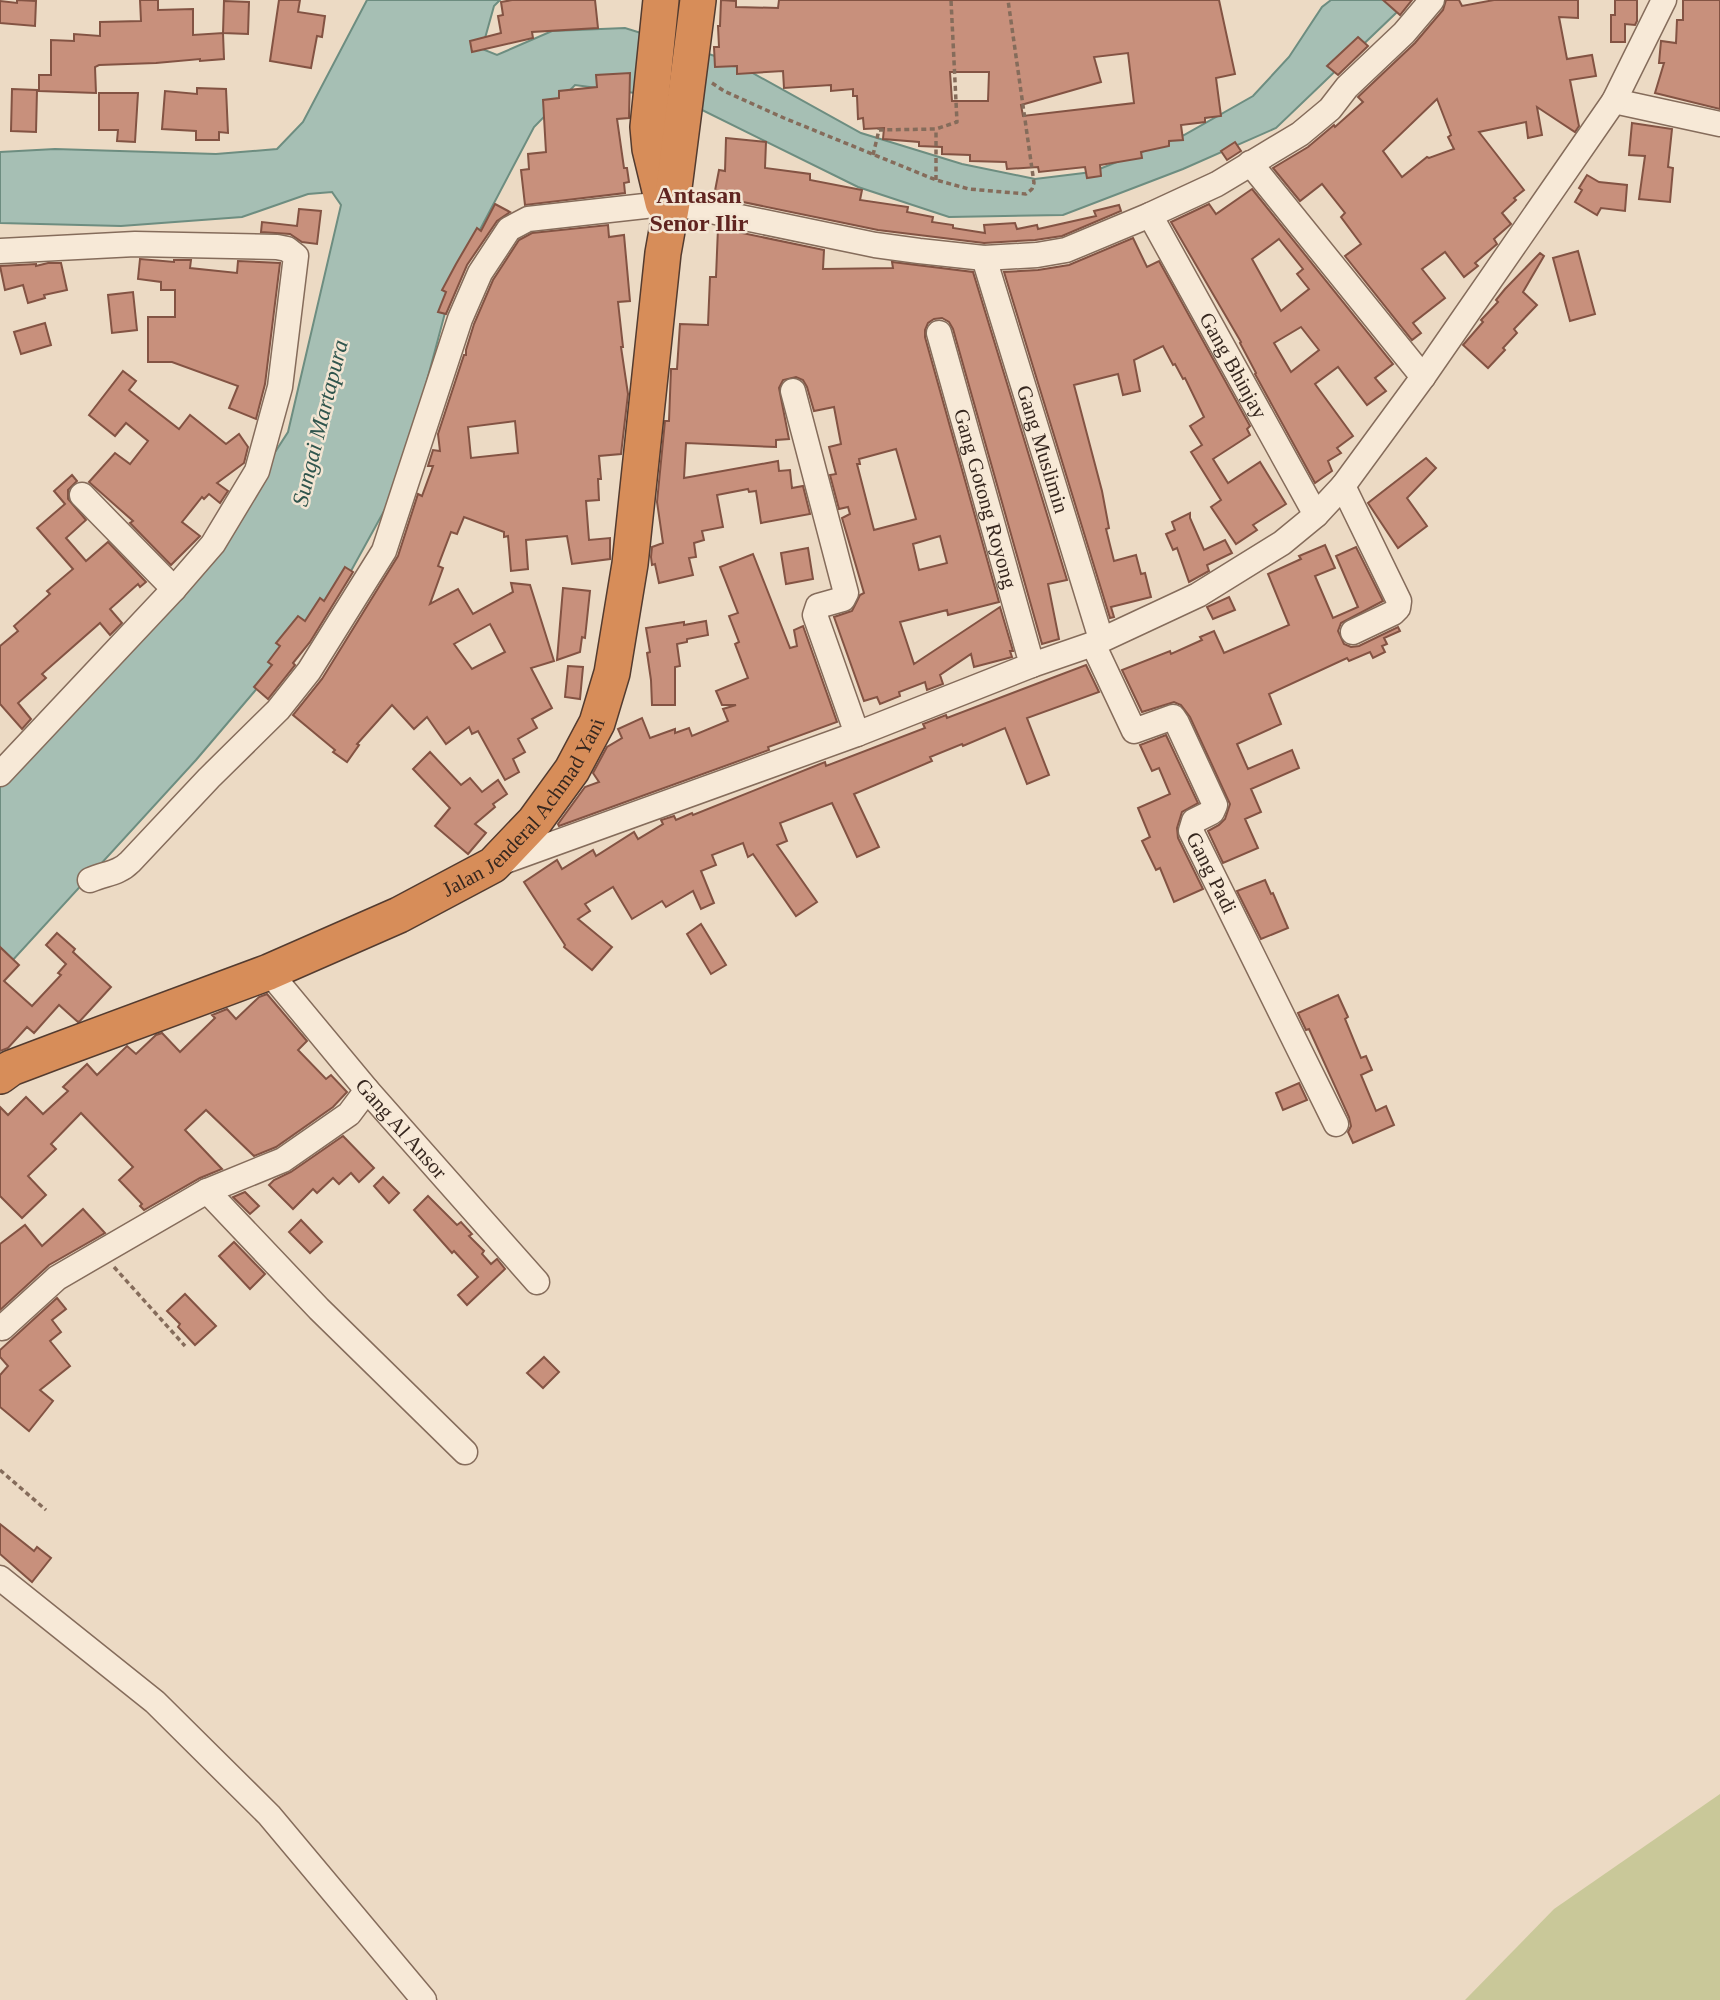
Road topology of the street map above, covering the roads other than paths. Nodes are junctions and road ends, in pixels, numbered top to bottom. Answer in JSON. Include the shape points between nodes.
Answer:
{"nodes":[{"id":1,"x":661,"y":0,"type":"edge"},
{"id":2,"x":698,"y":0,"type":"edge"},
{"id":3,"x":1433,"y":0,"type":"edge"},
{"id":4,"x":1664,"y":0,"type":"edge"},
{"id":5,"x":1614,"y":101,"type":"junction"},
{"id":6,"x":1720,"y":124,"type":"edge"},
{"id":7,"x":664,"y":149,"type":"junction"},
{"id":8,"x":1251,"y":163,"type":"junction"},
{"id":9,"x":667,"y":203,"type":"junction"},
{"id":10,"x":1150,"y":215,"type":"junction"},
{"id":11,"x":0,"y":251,"type":"edge"},
{"id":12,"x":984,"y":258,"type":"junction"},
{"id":13,"x":939,"y":333,"type":"dead end"},
{"id":14,"x":1423,"y":377,"type":"junction"},
{"id":15,"x":793,"y":391,"type":"dead end"},
{"id":16,"x":1343,"y":486,"type":"junction"},
{"id":17,"x":82,"y":495,"type":"dead end"},
{"id":18,"x":1316,"y":515,"type":"junction"},
{"id":19,"x":174,"y":589,"type":"junction"},
{"id":20,"x":1353,"y":632,"type":"dead end"},
{"id":21,"x":1097,"y":641,"type":"junction"},
{"id":22,"x":1032,"y":665,"type":"junction"},
{"id":23,"x":857,"y":734,"type":"junction"},
{"id":24,"x":0,"y":774,"type":"edge"},
{"id":25,"x":493,"y":866,"type":"junction"},
{"id":26,"x":90,"y":880,"type":"dead end"},
{"id":27,"x":269,"y":972,"type":"junction"},
{"id":28,"x":0,"y":1076,"type":"edge"},
{"id":29,"x":366,"y":1090,"type":"junction"},
{"id":30,"x":1336,"y":1124,"type":"dead end"},
{"id":31,"x":207,"y":1191,"type":"junction"},
{"id":32,"x":537,"y":1282,"type":"dead end"},
{"id":33,"x":1,"y":1328,"type":"edge"},
{"id":34,"x":465,"y":1452,"type":"dead end"},
{"id":35,"x":0,"y":1578,"type":"edge"},
{"id":36,"x":424,"y":2000,"type":"edge"}],
"edges":[{"from":1,"to":7,"type":"highway","name":"Jalan Jenderal Achmad Yani","via":[[648,114]]},
{"from":2,"to":7,"type":"highway","name":"Jalan Jenderal Achmad Yani","via":[[689,70]]},
{"from":3,"to":8,"type":"street","via":[[1318,122]]},
{"from":4,"to":5,"type":"street"},
{"from":5,"to":6,"type":"street"},
{"from":5,"to":14,"type":"street"},
{"from":7,"to":9,"type":"highway","name":"Jalan Jenderal Achmad Yani"},
{"from":8,"to":10,"type":"street"},
{"from":8,"to":14,"type":"street"},
{"from":9,"to":12,"type":"street","via":[[876,245]]},
{"from":9,"to":25,"type":"highway","name":"Jalan Jenderal Achmad Yani","via":[[630,564],[612,673],[597,723],[572,770],[535,821]]},
{"from":9,"to":26,"type":"street","via":[[528,219],[509,229],[480,273],[460,319],[384,551],[315,661],[278,710],[121,871]]},
{"from":10,"to":12,"type":"street","via":[[1066,250]]},
{"from":10,"to":18,"type":"street","name":"Gang Bhinjay"},
{"from":11,"to":19,"type":"street","via":[[135,244],[277,247],[288,248],[296,256],[280,387],[257,471],[213,544]]},
{"from":12,"to":21,"type":"street","name":"Gang Muslimin","via":[[1027,390]]},
{"from":13,"to":22,"type":"street","name":"Gang Gotong Royong"},
{"from":14,"to":16,"type":"street"},
{"from":15,"to":23,"type":"street","via":[[846,593],[843,599],[818,606],[815,615]]},
{"from":16,"to":18,"type":"street"},
{"from":16,"to":20,"type":"street","via":[[1399,601],[1393,613]]},
{"from":17,"to":19,"type":"street"},
{"from":18,"to":21,"type":"street","via":[[1210,588]]},
{"from":19,"to":24,"type":"street"},
{"from":21,"to":22,"type":"street"},
{"from":21,"to":30,"type":"street","name":"Gang Padi","via":[[1134,731],[1173,717],[1177,723],[1215,805],[1212,812],[1194,821],[1191,831]]},
{"from":22,"to":23,"type":"street"},
{"from":23,"to":25,"type":"street"},
{"from":25,"to":27,"type":"highway","name":"Jalan Jenderal Achmad Yani","via":[[399,915]]},
{"from":27,"to":28,"type":"highway","name":"Jalan Jenderal Achmad Yani"},
{"from":27,"to":29,"type":"street","name":"Gang Al Ansor"},
{"from":29,"to":31,"type":"street","via":[[349,1114],[282,1160]]},
{"from":29,"to":32,"type":"street","name":"Gang Al Ansor"},
{"from":31,"to":33,"type":"street","via":[[57,1278]]},
{"from":31,"to":34,"type":"street"},
{"from":35,"to":36,"type":"street","via":[[155,1702],[269,1815]]}]}
